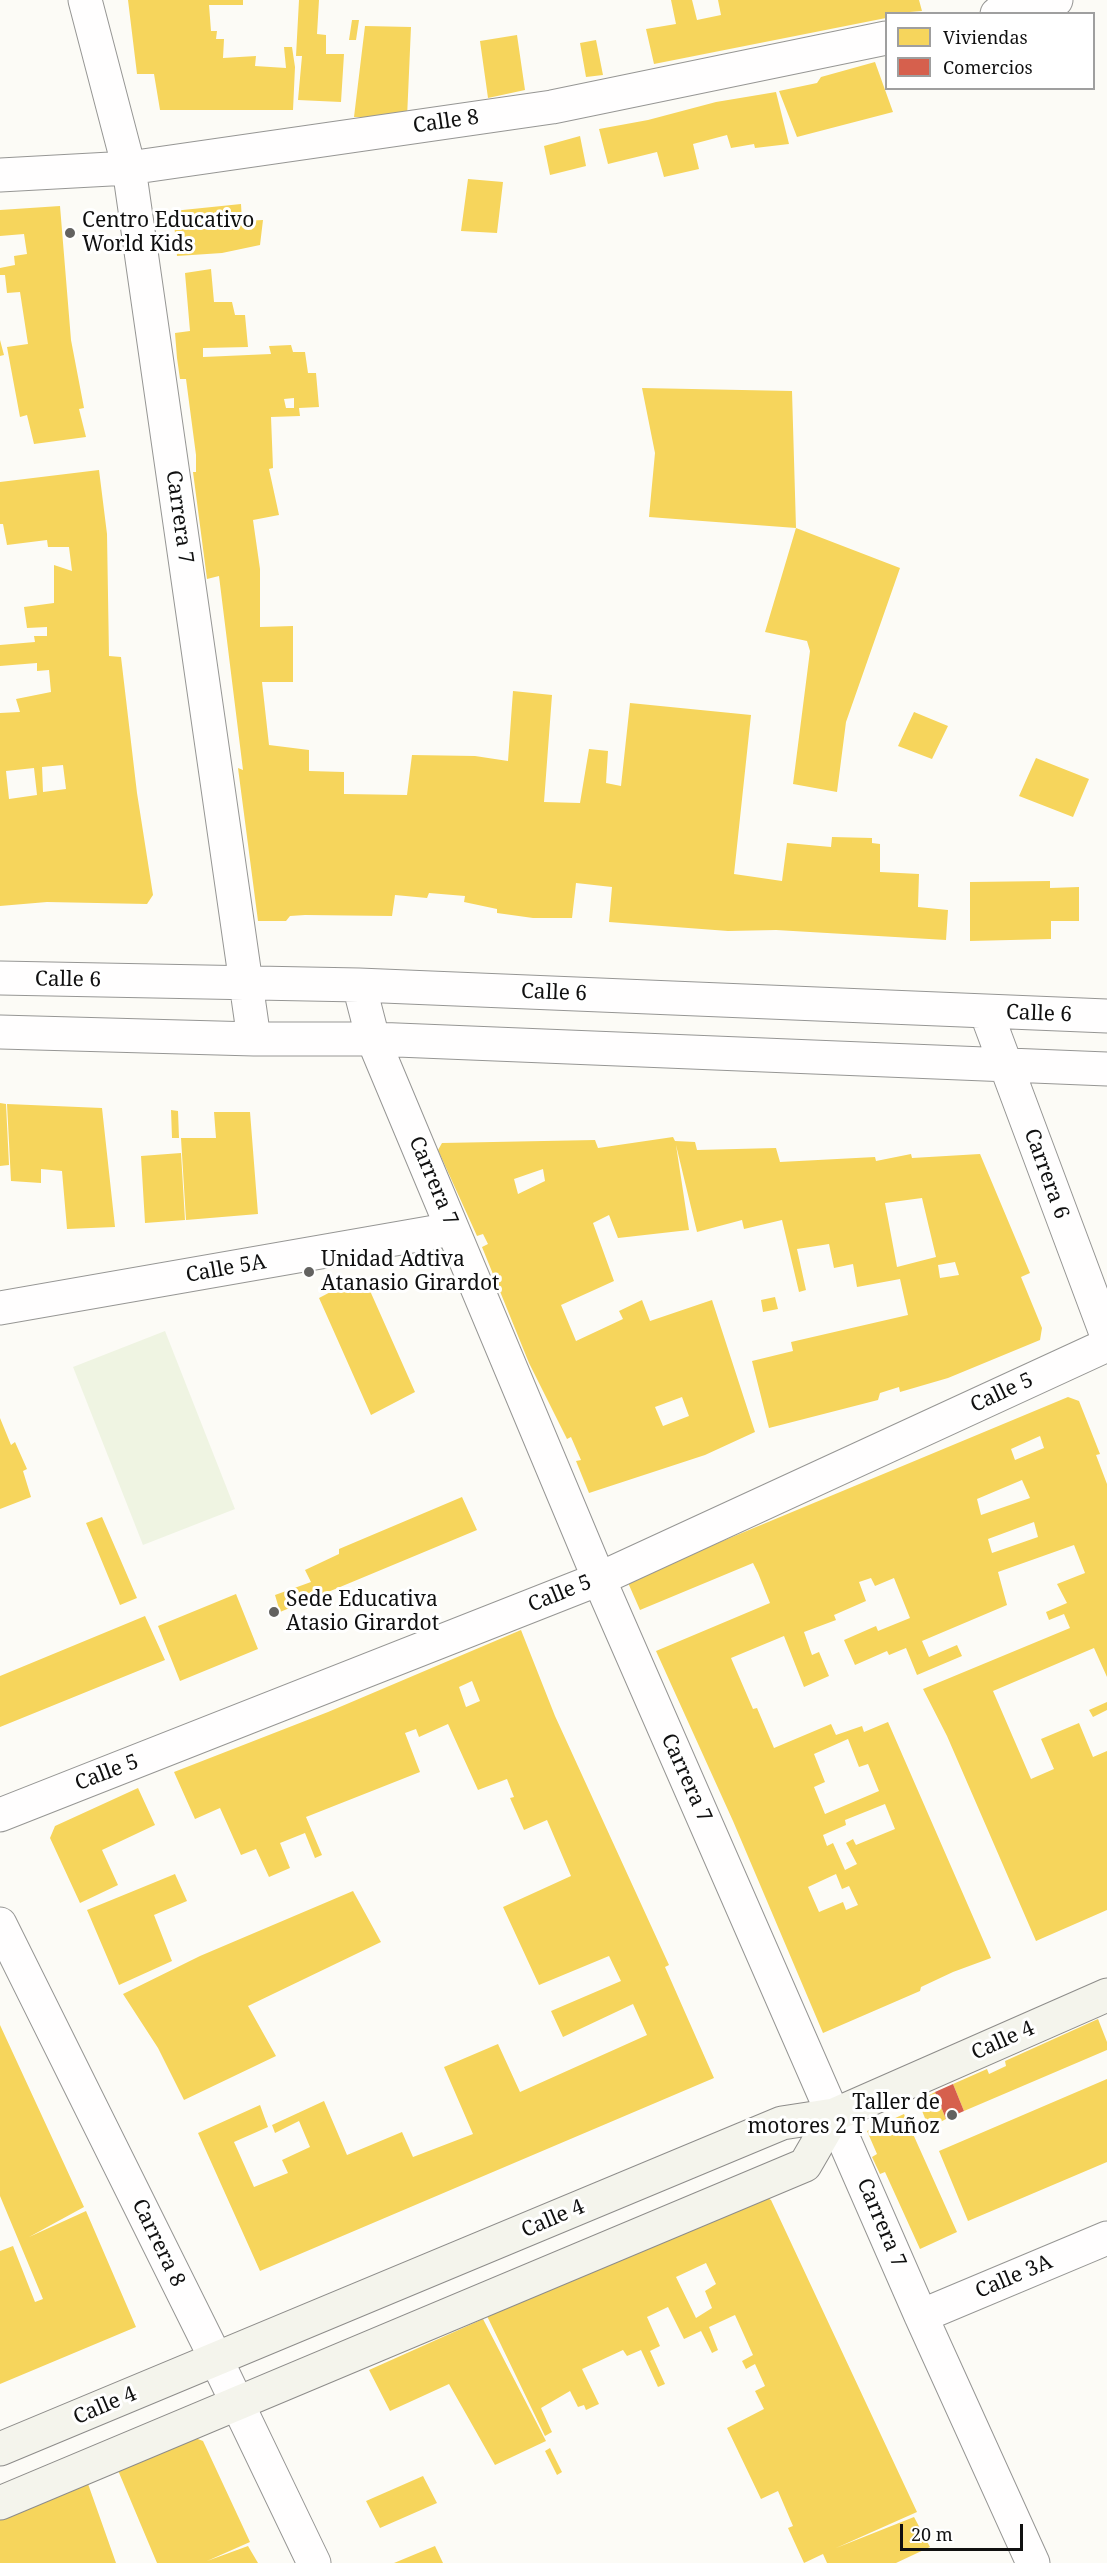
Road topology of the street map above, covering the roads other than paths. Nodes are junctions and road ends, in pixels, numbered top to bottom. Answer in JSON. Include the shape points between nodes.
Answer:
{"nodes":[{"id":1,"x":85,"y":0,"type":"edge"},
{"id":2,"x":1056,"y":0,"type":"edge"},
{"id":3,"x":1005,"y":12,"type":"edge"},
{"id":4,"x":885,"y":39,"type":"edge"},
{"id":5,"x":129,"y":168,"type":"junction"},
{"id":6,"x":0,"y":175,"type":"edge"},
{"id":7,"x":0,"y":978,"type":"edge"},
{"id":8,"x":246,"y":983,"type":"junction"},
{"id":9,"x":359,"y":985,"type":"junction"},
{"id":10,"x":986,"y":1012,"type":"junction"},
{"id":11,"x":1107,"y":1016,"type":"edge"},
{"id":12,"x":0,"y":1032,"type":"edge"},
{"id":13,"x":254,"y":1039,"type":"junction"},
{"id":14,"x":374,"y":1039,"type":"junction"},
{"id":15,"x":1006,"y":1065,"type":"junction"},
{"id":16,"x":1107,"y":1069,"type":"edge"},
{"id":17,"x":452,"y":1230,"type":"junction"},
{"id":18,"x":0,"y":1308,"type":"edge"},
{"id":19,"x":1107,"y":1336,"type":"edge"},
{"id":20,"x":1107,"y":1345,"type":"edge"},
{"id":21,"x":599,"y":1579,"type":"junction"},
{"id":22,"x":0,"y":1815,"type":"edge"},
{"id":23,"x":0,"y":1924,"type":"edge"},
{"id":24,"x":1107,"y":1995,"type":"edge"},
{"id":25,"x":834,"y":2115,"type":"junction"},
{"id":26,"x":1107,"y":2238,"type":"edge"},
{"id":27,"x":921,"y":2316,"type":"junction"},
{"id":28,"x":216,"y":2359,"type":"junction"},
{"id":29,"x":237,"y":2403,"type":"junction"},
{"id":30,"x":0,"y":2450,"type":"edge"},
{"id":31,"x":0,"y":2503,"type":"edge"},
{"id":32,"x":314,"y":2563,"type":"edge"},
{"id":33,"x":1033,"y":2563,"type":"edge"}],
"edges":[{"from":1,"to":5,"type":"street","name":"Carrera 7"},
{"from":2,"to":3,"type":"street"},
{"from":4,"to":5,"type":"street","name":"Calle 8","via":[[552,107]]},
{"from":5,"to":6,"type":"street","name":"Calle 8"},
{"from":5,"to":8,"type":"street","name":"Carrera 7"},
{"from":7,"to":8,"type":"street","name":"Calle 6"},
{"from":8,"to":9,"type":"street","name":"Calle 6"},
{"from":8,"to":13,"type":"street","name":"Carrera 7"},
{"from":9,"to":10,"type":"street","name":"Calle 6"},
{"from":9,"to":14,"type":"street","name":"Carrera 7"},
{"from":10,"to":11,"type":"street","name":"Calle 6"},
{"from":10,"to":15,"type":"street","name":"Carrera 6"},
{"from":12,"to":13,"type":"street"},
{"from":13,"to":14,"type":"street"},
{"from":14,"to":15,"type":"street"},
{"from":14,"to":17,"type":"street","name":"Carrera 7"},
{"from":15,"to":16,"type":"street"},
{"from":15,"to":19,"type":"street","name":"Carrera 6"},
{"from":17,"to":18,"type":"street","name":"Calle 5A"},
{"from":17,"to":21,"type":"street","name":"Carrera 7"},
{"from":20,"to":21,"type":"street","name":"Calle 5"},
{"from":21,"to":22,"type":"street","name":"Calle 5"},
{"from":21,"to":25,"type":"street","name":"Carrera 7"},
{"from":23,"to":28,"type":"street","name":"Carrera 8"},
{"from":24,"to":25,"type":"street","name":"Calle 4"},
{"from":25,"to":27,"type":"street","name":"Carrera 7"},
{"from":25,"to":28,"type":"street","name":"Calle 4","via":[[782,2123]]},
{"from":25,"to":29,"type":"street","via":[[805,2165]]},
{"from":26,"to":27,"type":"street","name":"Calle 3A"},
{"from":27,"to":33,"type":"street","name":"Carrera 7"},
{"from":28,"to":29,"type":"street","name":"Carrera 8"},
{"from":28,"to":30,"type":"street","name":"Calle 4"},
{"from":29,"to":31,"type":"street"},
{"from":29,"to":32,"type":"street","name":"Carrera 8"}]}
